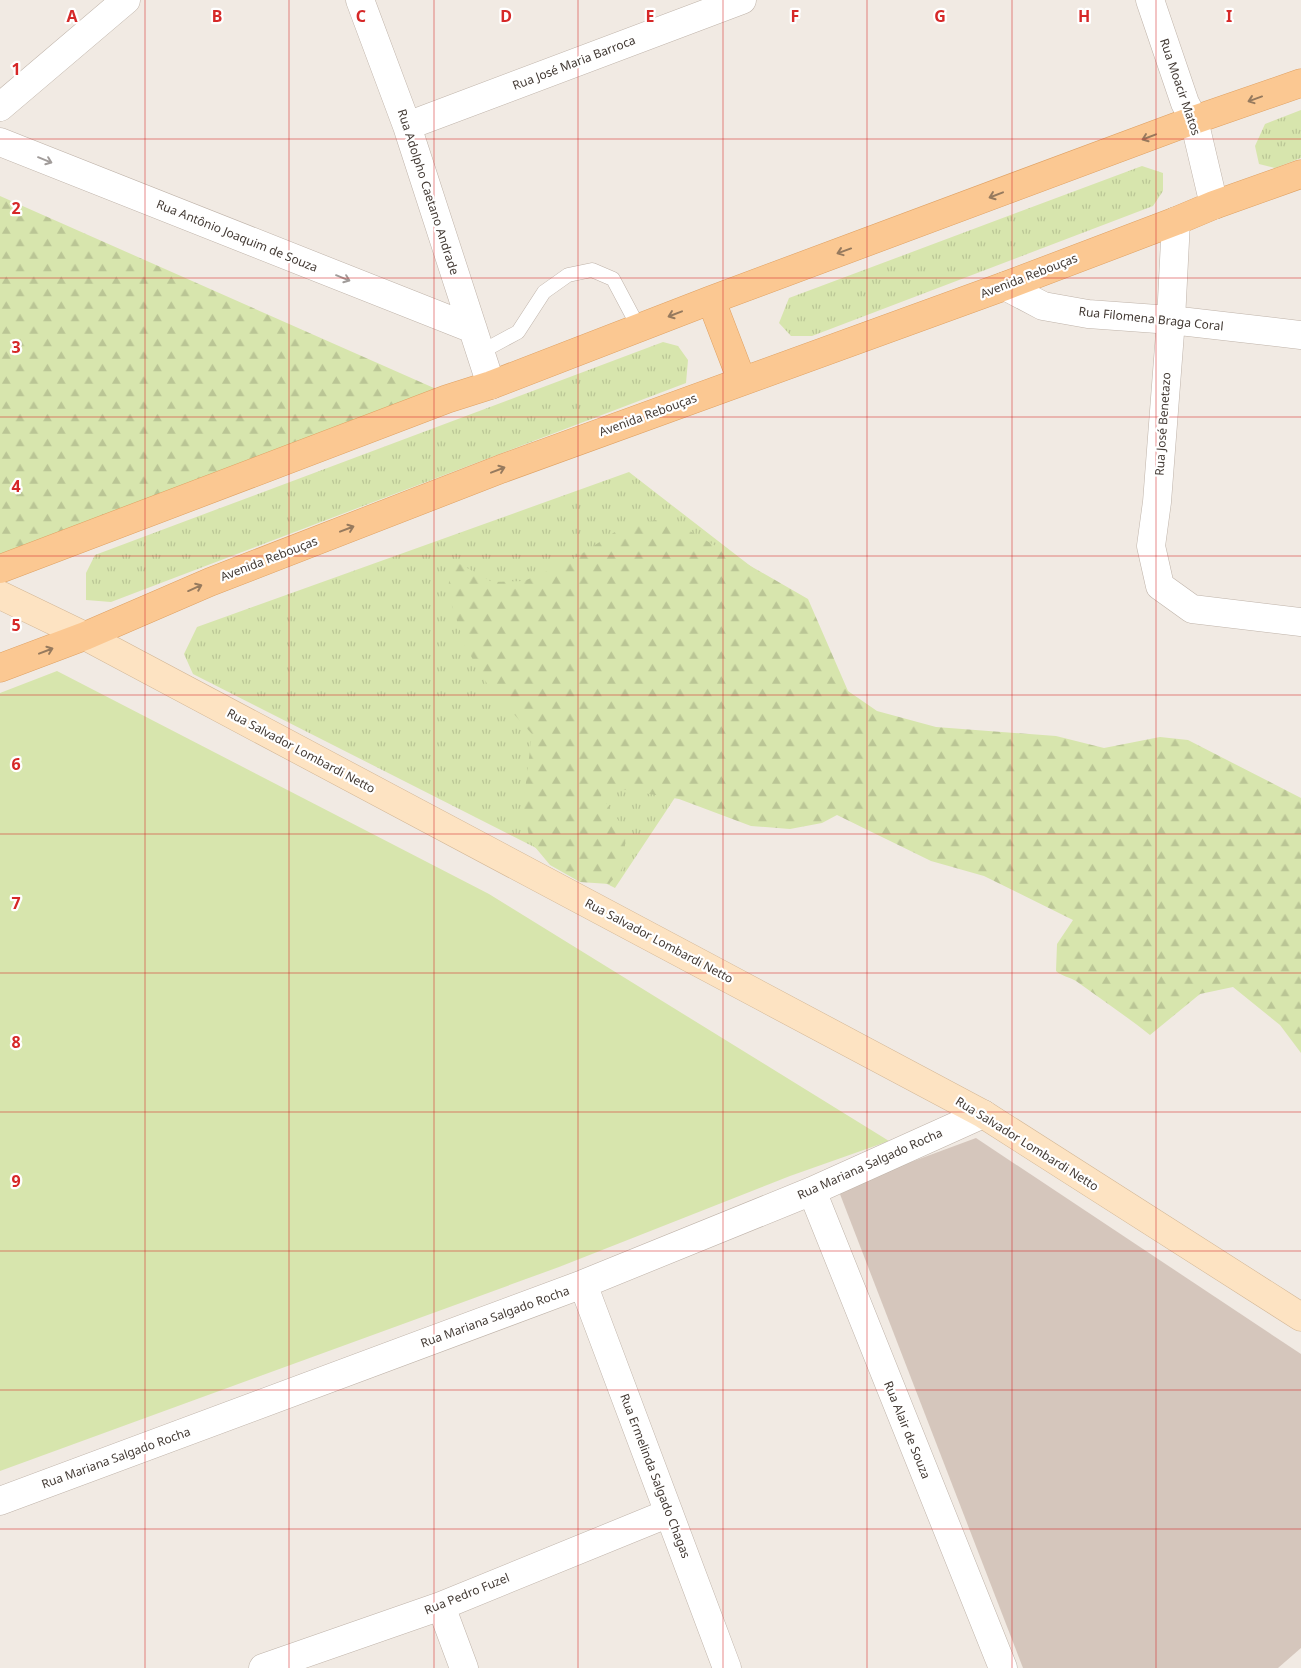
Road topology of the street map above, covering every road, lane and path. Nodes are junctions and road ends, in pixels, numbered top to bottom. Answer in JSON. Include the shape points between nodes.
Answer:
{"nodes":[{"id":1,"x":126,"y":0,"type":"edge"},
{"id":2,"x":360,"y":0,"type":"edge"},
{"id":3,"x":742,"y":0,"type":"edge"},
{"id":4,"x":1150,"y":0,"type":"edge"},
{"id":5,"x":1301,"y":83,"type":"edge"},
{"id":6,"x":0,"y":106,"type":"edge"},
{"id":7,"x":1194,"y":120,"type":"junction"},
{"id":8,"x":407,"y":126,"type":"junction"},
{"id":9,"x":0,"y":142,"type":"edge"},
{"id":10,"x":1301,"y":174,"type":"edge"},
{"id":11,"x":1214,"y":205,"type":"junction"},
{"id":12,"x":1176,"y":221,"type":"junction"},
{"id":13,"x":1005,"y":286,"type":"junction"},
{"id":14,"x":711,"y":300,"type":"junction"},
{"id":15,"x":1171,"y":320,"type":"junction"},
{"id":16,"x":639,"y":328,"type":"junction"},
{"id":17,"x":1301,"y":335,"type":"edge"},
{"id":18,"x":477,"y":340,"type":"junction"},
{"id":19,"x":742,"y":381,"type":"junction"},
{"id":20,"x":491,"y":385,"type":"junction"},
{"id":21,"x":0,"y":569,"type":"edge"},
{"id":22,"x":0,"y":595,"type":"edge"},
{"id":23,"x":1301,"y":622,"type":"edge"},
{"id":24,"x":85,"y":636,"type":"junction"},
{"id":25,"x":0,"y":668,"type":"edge"},
{"id":26,"x":983,"y":1114,"type":"junction"},
{"id":27,"x":812,"y":1191,"type":"junction"},
{"id":28,"x":583,"y":1284,"type":"junction"},
{"id":29,"x":1301,"y":1317,"type":"edge"},
{"id":30,"x":0,"y":1501,"type":"edge"},
{"id":31,"x":669,"y":1513,"type":"junction"},
{"id":32,"x":441,"y":1606,"type":"junction"},
{"id":33,"x":263,"y":1668,"type":"edge"},
{"id":34,"x":464,"y":1668,"type":"edge"},
{"id":35,"x":727,"y":1668,"type":"edge"},
{"id":36,"x":1003,"y":1668,"type":"edge"}],
"edges":[{"from":1,"to":6,"type":"street"},
{"from":2,"to":8,"type":"street","name":"Rua Adolpho Caetano Andrade"},
{"from":3,"to":8,"type":"street","name":"Rua José Maria Barroca"},
{"from":4,"to":7,"type":"street","name":"Rua Moacir Matos","via":[[1185,103]]},
{"from":5,"to":7,"type":"main road","one_way":true},
{"from":7,"to":11,"type":"street","name":"Rua Moacir Matos"},
{"from":7,"to":14,"type":"main road","one_way":true},
{"from":8,"to":18,"type":"street","name":"Rua Adolpho Caetano Andrade"},
{"from":9,"to":18,"type":"street","name":"Rua Antônio Joaquim de Souza","one_way":true},
{"from":10,"to":11,"type":"main road","name":"Avenida Rebouças"},
{"from":11,"to":12,"type":"main road","name":"Avenida Rebouças"},
{"from":12,"to":13,"type":"main road","name":"Avenida Rebouças"},
{"from":12,"to":15,"type":"street","name":"Rua José Benetazo"},
{"from":13,"to":15,"type":"street","name":"Rua Filomena Braga Coral","via":[[1043,306],[1088,314]]},
{"from":13,"to":19,"type":"main road","name":"Avenida Rebouças"},
{"from":14,"to":16,"type":"main road","one_way":true},
{"from":14,"to":19,"type":"main road"},
{"from":15,"to":17,"type":"street","name":"Rua Filomena Braga Coral"},
{"from":15,"to":23,"type":"street","name":"Rua José Benetazo","via":[[1151,546],[1160,586],[1192,609]]},
{"from":16,"to":18,"type":"lane","via":[[613,279],[592,270],[568,275],[544,292],[518,332]]},
{"from":16,"to":20,"type":"main road"},
{"from":18,"to":20,"type":"street","name":"Rua Adolpho Caetano Andrade"},
{"from":24,"to":19,"type":"main road","name":"Avenida Rebouças","one_way":true,"via":[[219,578],[501,469]]},
{"from":20,"to":21,"type":"main road"},
{"from":22,"to":24,"type":"street","name":"Rua Salvador Lombardi Netto"},
{"from":25,"to":24,"type":"main road","name":"Avenida Rebouças","one_way":true},
{"from":24,"to":26,"type":"street","name":"Rua Salvador Lombardi Netto"},
{"from":26,"to":27,"type":"street","name":"Rua Mariana Salgado Rocha"},
{"from":26,"to":29,"type":"street","name":"Rua Salvador Lombardi Netto"},
{"from":27,"to":28,"type":"street","name":"Rua Mariana Salgado Rocha"},
{"from":27,"to":36,"type":"street","name":"Rua Alair de Souza"},
{"from":28,"to":30,"type":"street","name":"Rua Mariana Salgado Rocha"},
{"from":28,"to":31,"type":"street","name":"Rua Ermelinda Salgado Chagas"},
{"from":31,"to":32,"type":"street","name":"Rua Pedro Fuzel"},
{"from":31,"to":35,"type":"street","name":"Rua Ermelinda Salgado Chagas"},
{"from":32,"to":33,"type":"street","name":"Rua Pedro Fuzel"},
{"from":32,"to":34,"type":"street"}]}
